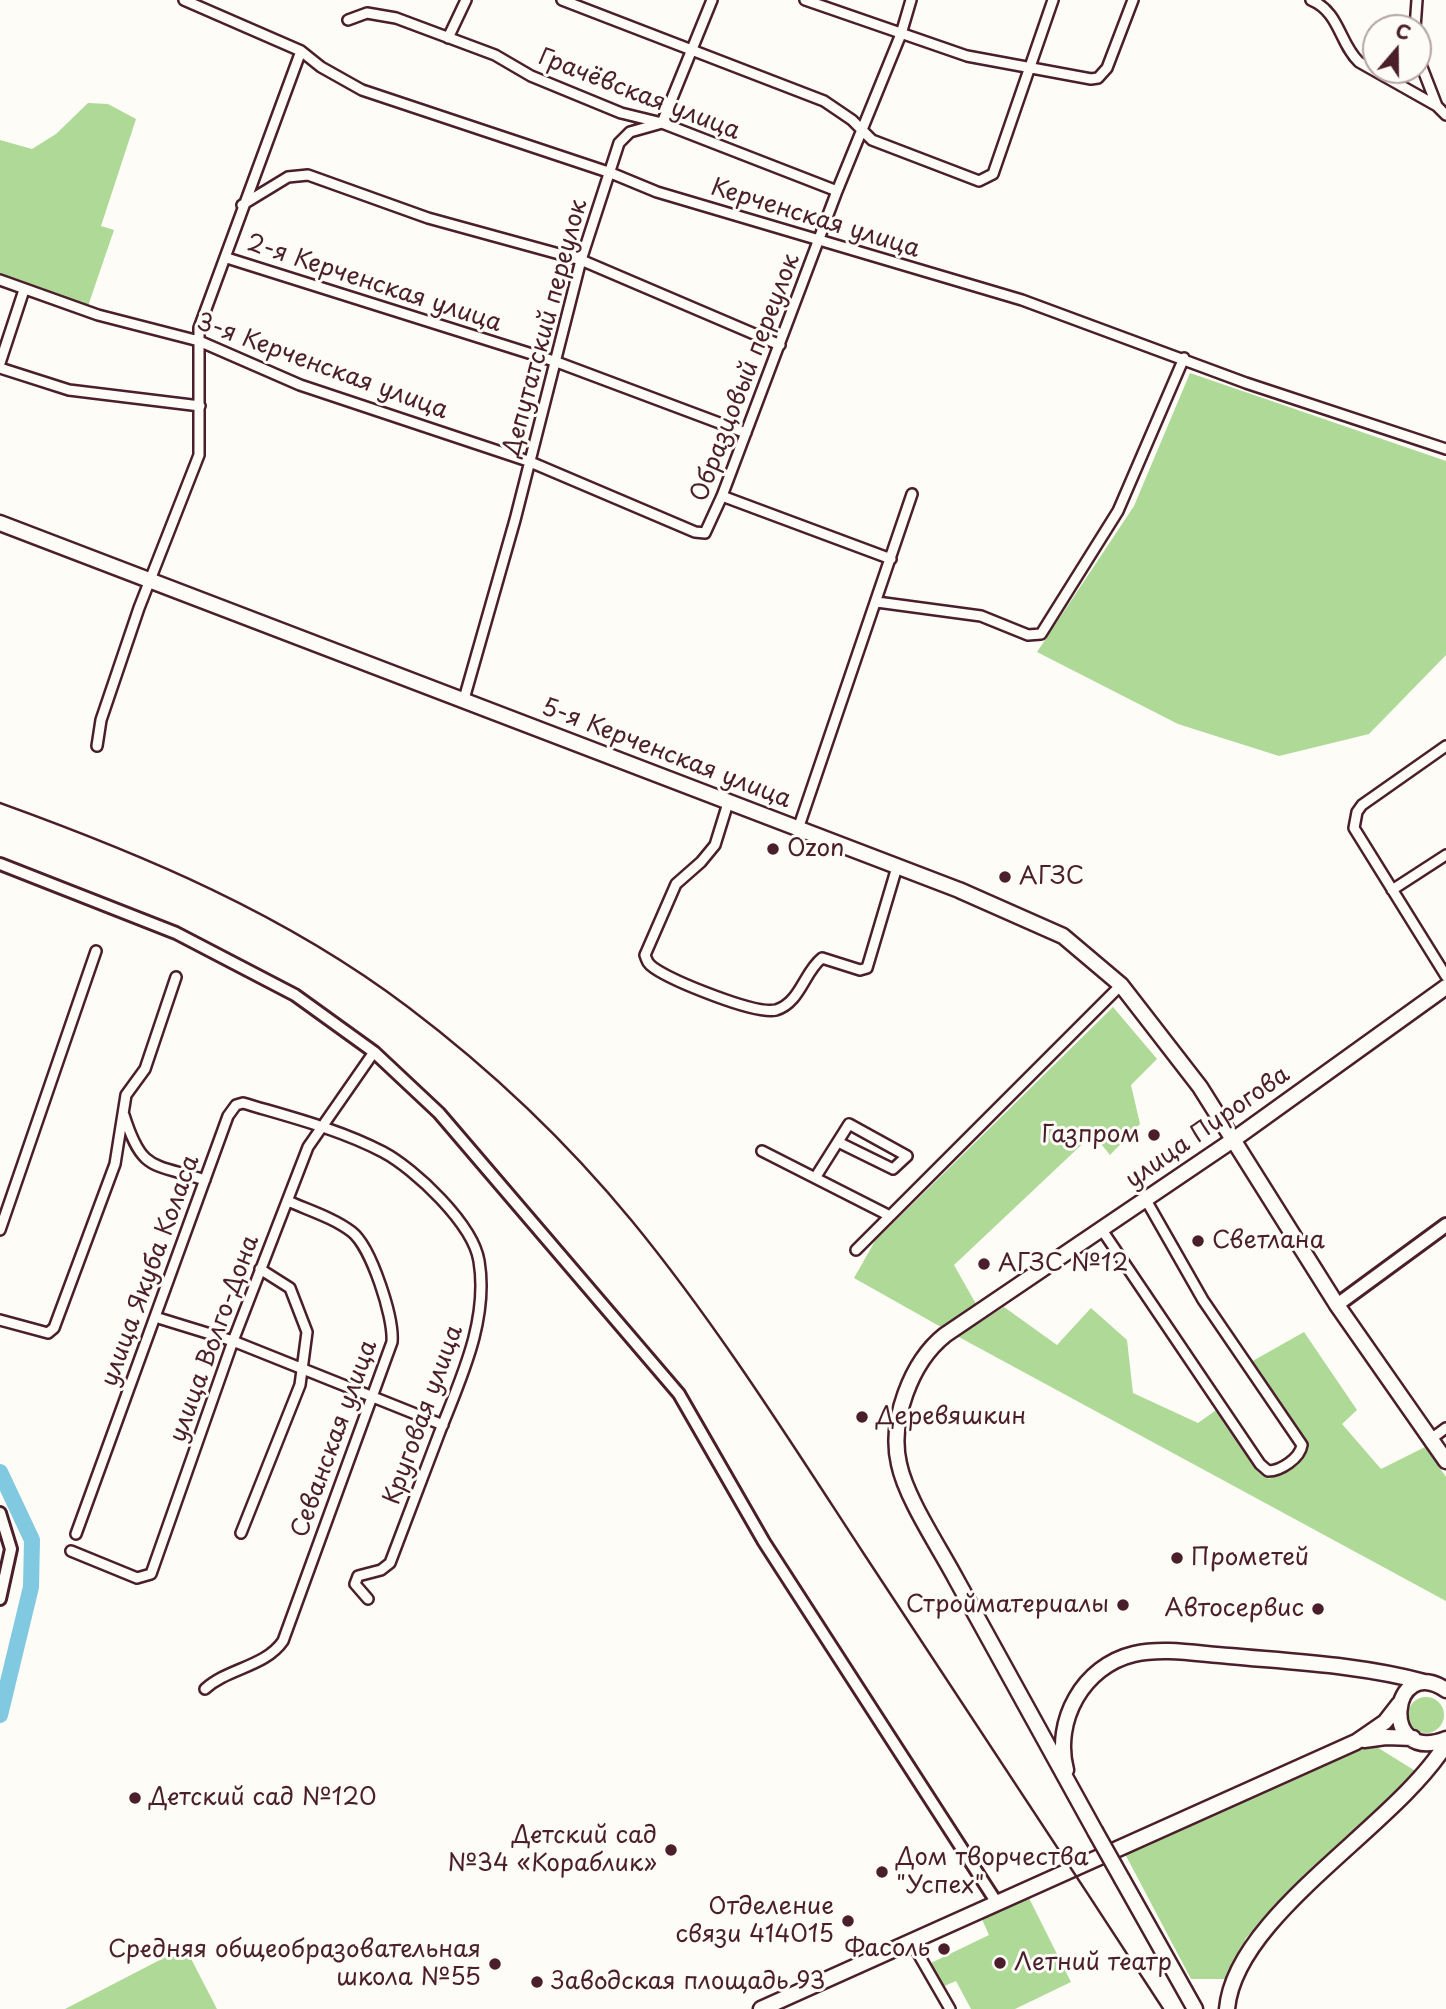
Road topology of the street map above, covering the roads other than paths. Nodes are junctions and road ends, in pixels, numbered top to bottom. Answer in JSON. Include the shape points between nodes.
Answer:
{"nodes":[{"id":1,"x":184,"y":0,"type":"edge"},
{"id":2,"x":466,"y":0,"type":"edge"},
{"id":3,"x":562,"y":0,"type":"edge"},
{"id":4,"x":712,"y":0,"type":"edge"},
{"id":5,"x":805,"y":0,"type":"edge"},
{"id":6,"x":911,"y":0,"type":"edge"},
{"id":7,"x":1054,"y":0,"type":"edge"},
{"id":8,"x":1133,"y":0,"type":"edge"},
{"id":9,"x":1311,"y":0,"type":"edge"},
{"id":10,"x":348,"y":20,"type":"dead end"},
{"id":11,"x":901,"y":34,"type":"junction"},
{"id":12,"x":448,"y":38,"type":"junction"},
{"id":13,"x":691,"y":48,"type":"junction"},
{"id":14,"x":302,"y":51,"type":"junction"},
{"id":15,"x":1362,"y":63,"type":"edge"},
{"id":16,"x":1029,"y":67,"type":"junction"},
{"id":17,"x":1404,"y":84,"type":"edge"},
{"id":18,"x":1428,"y":84,"type":"edge"},
{"id":19,"x":1437,"y":106,"type":"junction"},
{"id":20,"x":1446,"y":115,"type":"edge"},
{"id":21,"x":662,"y":123,"type":"junction"},
{"id":22,"x":861,"y":132,"type":"junction"},
{"id":23,"x":611,"y":173,"type":"junction"},
{"id":24,"x":837,"y":191,"type":"junction"},
{"id":25,"x":242,"y":205,"type":"junction"},
{"id":26,"x":818,"y":242,"type":"junction"},
{"id":27,"x":227,"y":258,"type":"junction"},
{"id":28,"x":581,"y":260,"type":"junction"},
{"id":29,"x":0,"y":280,"type":"edge"},
{"id":30,"x":24,"y":290,"type":"junction"},
{"id":31,"x":199,"y":341,"type":"junction"},
{"id":32,"x":779,"y":345,"type":"junction"},
{"id":33,"x":1184,"y":358,"type":"junction"},
{"id":34,"x":554,"y":361,"type":"junction"},
{"id":35,"x":0,"y":363,"type":"edge"},
{"id":36,"x":0,"y":368,"type":"edge"},
{"id":37,"x":200,"y":406,"type":"junction"},
{"id":38,"x":746,"y":432,"type":"junction"},
{"id":39,"x":1446,"y":449,"type":"edge"},
{"id":40,"x":528,"y":461,"type":"junction"},
{"id":41,"x":912,"y":494,"type":"dead end"},
{"id":42,"x":722,"y":496,"type":"junction"},
{"id":43,"x":0,"y":523,"type":"edge"},
{"id":44,"x":705,"y":533,"type":"joint"},
{"id":45,"x":891,"y":559,"type":"junction"},
{"id":46,"x":150,"y":580,"type":"junction"},
{"id":47,"x":877,"y":601,"type":"junction"},
{"id":48,"x":464,"y":699,"type":"junction"},
{"id":49,"x":97,"y":746,"type":"dead end"},
{"id":50,"x":1446,"y":746,"type":"edge"},
{"id":51,"x":728,"y":803,"type":"junction"},
{"id":52,"x":797,"y":830,"type":"junction"},
{"id":53,"x":1446,"y":855,"type":"edge"},
{"id":54,"x":0,"y":864,"type":"edge"},
{"id":55,"x":897,"y":867,"type":"junction"},
{"id":56,"x":1392,"y":890,"type":"junction"},
{"id":57,"x":96,"y":951,"type":"dead end"},
{"id":58,"x":1446,"y":976,"type":"edge"},
{"id":59,"x":176,"y":977,"type":"dead end"},
{"id":60,"x":1121,"y":985,"type":"junction"},
{"id":61,"x":1446,"y":987,"type":"edge"},
{"id":62,"x":374,"y":1052,"type":"junction"},
{"id":63,"x":122,"y":1110,"type":"junction"},
{"id":64,"x":320,"y":1126,"type":"junction"},
{"id":65,"x":1233,"y":1140,"type":"junction"},
{"id":66,"x":838,"y":1142,"type":"junction"},
{"id":67,"x":762,"y":1151,"type":"dead end"},
{"id":68,"x":815,"y":1178,"type":"junction"},
{"id":69,"x":205,"y":1180,"type":"junction"},
{"id":70,"x":288,"y":1200,"type":"junction"},
{"id":71,"x":1146,"y":1200,"type":"junction"},
{"id":72,"x":890,"y":1216,"type":"junction"},
{"id":73,"x":1446,"y":1225,"type":"edge"},
{"id":74,"x":0,"y":1230,"type":"edge"},
{"id":75,"x":1102,"y":1230,"type":"junction"},
{"id":76,"x":856,"y":1250,"type":"dead end"},
{"id":77,"x":260,"y":1269,"type":"junction"},
{"id":78,"x":1337,"y":1304,"type":"junction"},
{"id":79,"x":155,"y":1317,"type":"junction"},
{"id":80,"x":0,"y":1320,"type":"edge"},
{"id":81,"x":233,"y":1341,"type":"junction"},
{"id":82,"x":301,"y":1369,"type":"junction"},
{"id":83,"x":370,"y":1398,"type":"junction"},
{"id":84,"x":443,"y":1425,"type":"junction"},
{"id":85,"x":1446,"y":1428,"type":"edge"},
{"id":86,"x":1431,"y":1439,"type":"junction"},
{"id":87,"x":1446,"y":1461,"type":"edge"},
{"id":88,"x":0,"y":1513,"type":"edge"},
{"id":89,"x":241,"y":1533,"type":"dead end"},
{"id":90,"x":76,"y":1534,"type":"dead end"},
{"id":91,"x":71,"y":1551,"type":"dead end"},
{"id":92,"x":0,"y":1599,"type":"edge"},
{"id":93,"x":368,"y":1599,"type":"dead end"},
{"id":94,"x":1446,"y":1679,"type":"edge"},
{"id":95,"x":1426,"y":1682,"type":"junction"},
{"id":96,"x":205,"y":1689,"type":"dead end"},
{"id":97,"x":1446,"y":1690,"type":"edge"},
{"id":98,"x":1399,"y":1704,"type":"junction"},
{"id":99,"x":1413,"y":1738,"type":"junction"},
{"id":100,"x":1356,"y":1742,"type":"junction"},
{"id":101,"x":1446,"y":1742,"type":"edge"},
{"id":102,"x":1072,"y":1788,"type":"junction"},
{"id":103,"x":997,"y":1903,"type":"junction"},
{"id":104,"x":912,"y":1943,"type":"junction"},
{"id":105,"x":761,"y":2009,"type":"edge"},
{"id":106,"x":950,"y":2009,"type":"edge"},
{"id":107,"x":1195,"y":2009,"type":"edge"},
{"id":108,"x":1227,"y":2009,"type":"edge"}],
"edges":[{"from":1,"to":14,"type":"street","name":"Керченская улица"},
{"from":2,"to":12,"type":"street"},
{"from":3,"to":13,"type":"street"},
{"from":4,"to":13,"type":"street"},
{"from":5,"to":11,"type":"street"},
{"from":6,"to":11,"type":"street","name":"Образцовый переулок"},
{"from":7,"to":16,"type":"street"},
{"from":8,"to":16,"type":"street","via":[[1098,78]]},
{"from":9,"to":15,"type":"street","via":[[1330,12],[1350,54]]},
{"from":10,"to":12,"type":"street","name":"Грачёвская улица","via":[[381,13]]},
{"from":11,"to":16,"type":"street","via":[[967,56]]},
{"from":11,"to":22,"type":"street","name":"Образцовый переулок"},
{"from":12,"to":21,"type":"street","name":"Грачёвская улица","via":[[608,107]]},
{"from":13,"to":21,"type":"street"},
{"from":13,"to":22,"type":"street","via":[[824,101]]},
{"from":14,"to":23,"type":"street","name":"Керченская улица","via":[[362,90]]},
{"from":14,"to":25,"type":"street"},
{"from":16,"to":22,"type":"street","via":[[993,174],[985,180],[974,181]]},
{"from":17,"to":19,"type":"street"},
{"from":18,"to":19,"type":"street"},
{"from":19,"to":20,"type":"street"},
{"from":21,"to":23,"type":"street","name":"Депутатский переулок","via":[[623,137]]},
{"from":21,"to":24,"type":"street","name":"Грачёвская улица"},
{"from":22,"to":24,"type":"street","name":"Образцовый переулок"},
{"from":23,"to":26,"type":"street","name":"Керченская улица"},
{"from":23,"to":28,"type":"street","name":"Депутатский переулок"},
{"from":24,"to":26,"type":"street","name":"Образцовый переулок"},
{"from":25,"to":27,"type":"street"},
{"from":25,"to":28,"type":"street","via":[[288,177],[308,175],[428,218]]},
{"from":26,"to":32,"type":"street","name":"Образцовый переулок"},
{"from":26,"to":33,"type":"street","name":"Керченская улица","via":[[1022,300]]},
{"from":27,"to":31,"type":"street","via":[[199,328]]},
{"from":27,"to":34,"type":"street","name":"2-я Керченская улица"},
{"from":28,"to":32,"type":"street"},
{"from":28,"to":34,"type":"street","name":"Депутатский переулок"},
{"from":29,"to":30,"type":"street","name":"3-я Керченская улица"},
{"from":30,"to":31,"type":"street","name":"3-я Керченская улица"},
{"from":30,"to":35,"type":"street"},
{"from":31,"to":37,"type":"street"},
{"from":31,"to":40,"type":"street","name":"3-я Керченская улица","via":[[300,385]]},
{"from":32,"to":38,"type":"street","name":"Образцовый переулок"},
{"from":33,"to":39,"type":"street","name":"Керченская улица"},
{"from":33,"to":47,"type":"street","via":[[1118,511],[1041,634],[1028,635],[981,616]]},
{"from":34,"to":38,"type":"street","name":"2-я Керченская улица"},
{"from":34,"to":40,"type":"street","name":"Депутатский переулок"},
{"from":36,"to":37,"type":"street","via":[[69,390]]},
{"from":37,"to":46,"type":"street","via":[[200,455]]},
{"from":38,"to":42,"type":"street","name":"Образцовый переулок"},
{"from":40,"to":44,"type":"street","name":"3-я Керченская улица","via":[[695,533]]},
{"from":40,"to":48,"type":"street","name":"Депутатский переулок"},
{"from":41,"to":45,"type":"street"},
{"from":42,"to":44,"type":"street","name":"Образцовый переулок"},
{"from":42,"to":45,"type":"street"},
{"from":43,"to":46,"type":"main road","name":"5-я Керченская улица"},
{"from":45,"to":47,"type":"street"},
{"from":46,"to":48,"type":"main road","name":"5-я Керченская улица"},
{"from":46,"to":49,"type":"street","via":[[101,720]]},
{"from":47,"to":52,"type":"street"},
{"from":48,"to":51,"type":"main road","name":"5-я Керченская улица"},
{"from":50,"to":56,"type":"street","via":[[1362,805],[1355,821],[1356,834]]},
{"from":51,"to":52,"type":"main road","name":"5-я Керченская улица"},
{"from":51,"to":55,"type":"street","via":[[715,845],[676,884],[645,955],[654,969],[705,991],[758,1009],[776,1010],[789,1004],[822,958],[867,968]]},
{"from":52,"to":55,"type":"main road","name":"5-я Керченская улица"},
{"from":53,"to":56,"type":"street"},
{"from":54,"to":62,"type":"street","via":[[185,937],[295,995]]},
{"from":55,"to":60,"type":"main road","name":"5-я Керченская улица","via":[[1001,906],[1063,936]]},
{"from":56,"to":58,"type":"street"},
{"from":57,"to":74,"type":"street"},
{"from":59,"to":63,"type":"street","via":[[145,1069],[126,1095]]},
{"from":60,"to":65,"type":"main road","name":"5-я Керченская улица","via":[[1200,1087]]},
{"from":60,"to":72,"type":"street"},
{"from":61,"to":65,"type":"main road","name":"улица Пирогова"},
{"from":62,"to":64,"type":"street","name":"улица Волго-Дона"},
{"from":62,"to":103,"type":"street","via":[[439,1113],[679,1394],[764,1542]]},
{"from":63,"to":69,"type":"street","via":[[139,1154],[148,1162]]},
{"from":63,"to":80,"type":"street","via":[[115,1164],[52,1331]]},
{"from":64,"to":69,"type":"street","name":"улица Якуба Коласа","via":[[243,1103],[236,1105]]},
{"from":64,"to":70,"type":"street","name":"улица Волго-Дона"},
{"from":64,"to":84,"type":"street","name":"Круговая улица","via":[[385,1153],[430,1189],[460,1221],[474,1245],[479,1261],[479,1312],[469,1356]]},
{"from":65,"to":71,"type":"main road","name":"улица Пирогова"},
{"from":65,"to":78,"type":"main road","name":"5-я Керченская улица"},
{"from":66,"to":66,"type":"street","via":[[849,1124],[907,1156],[893,1170]]},
{"from":66,"to":68,"type":"street"},
{"from":67,"to":68,"type":"street"},
{"from":68,"to":72,"type":"street"},
{"from":69,"to":79,"type":"street","name":"улица Якуба Коласа"},
{"from":70,"to":77,"type":"street","name":"улица Волго-Дона"},
{"from":70,"to":83,"type":"street","name":"Севанская улица","via":[[353,1232],[389,1306],[392,1342]]},
{"from":71,"to":75,"type":"main road","name":"улица Пирогова"},
{"from":71,"to":75,"type":"street","via":[[1203,1300],[1302,1445],[1299,1454],[1277,1471],[1260,1464]]},
{"from":72,"to":76,"type":"street"},
{"from":73,"to":78,"type":"main road"},
{"from":75,"to":102,"type":"main road","name":"улица Пирогова","via":[[945,1335],[922,1358],[899,1419],[899,1465],[929,1529]]},
{"from":77,"to":81,"type":"street","name":"улица Волго-Дона"},
{"from":77,"to":82,"type":"street","via":[[282,1280],[297,1298],[307,1332]]},
{"from":78,"to":86,"type":"main road","name":"5-я Керченская улица"},
{"from":79,"to":81,"type":"street"},
{"from":79,"to":90,"type":"street","name":"улица Якуба Коласа"},
{"from":81,"to":82,"type":"street"},
{"from":81,"to":91,"type":"street","name":"улица Волго-Дона","via":[[151,1574],[137,1578]]},
{"from":82,"to":83,"type":"street"},
{"from":82,"to":89,"type":"street","via":[[300,1385]]},
{"from":83,"to":84,"type":"street"},
{"from":83,"to":96,"type":"street","name":"Севанская улица","via":[[283,1641],[276,1651]]},
{"from":84,"to":93,"type":"street","name":"Круговая улица","via":[[390,1563],[358,1576],[355,1584]]},
{"from":85,"to":86,"type":"street"},
{"from":86,"to":87,"type":"main road","name":"5-я Керченская улица"},
{"from":88,"to":92,"type":"street","via":[[11,1549]]},
{"from":94,"to":95,"type":"main road"},
{"from":95,"to":97,"type":"main road"},
{"from":95,"to":98,"type":"main road","via":[[1408,1689]]},
{"from":95,"to":102,"type":"main road","via":[[1375,1670],[1315,1664],[1180,1652],[1133,1654],[1095,1674],[1076,1696],[1062,1754]]},
{"from":98,"to":99,"type":"main road","via":[[1399,1721]]},
{"from":98,"to":100,"type":"main road","via":[[1385,1722]]},
{"from":99,"to":100,"type":"main road"},
{"from":99,"to":101,"type":"main road"},
{"from":100,"to":103,"type":"main road"},
{"from":101,"to":108,"type":"main road","via":[[1413,1787],[1250,1946],[1232,1984]]},
{"from":102,"to":107,"type":"main road","bridge":true},
{"from":103,"to":104,"type":"main road"},
{"from":104,"to":105,"type":"main road"},
{"from":104,"to":106,"type":"street"}]}
